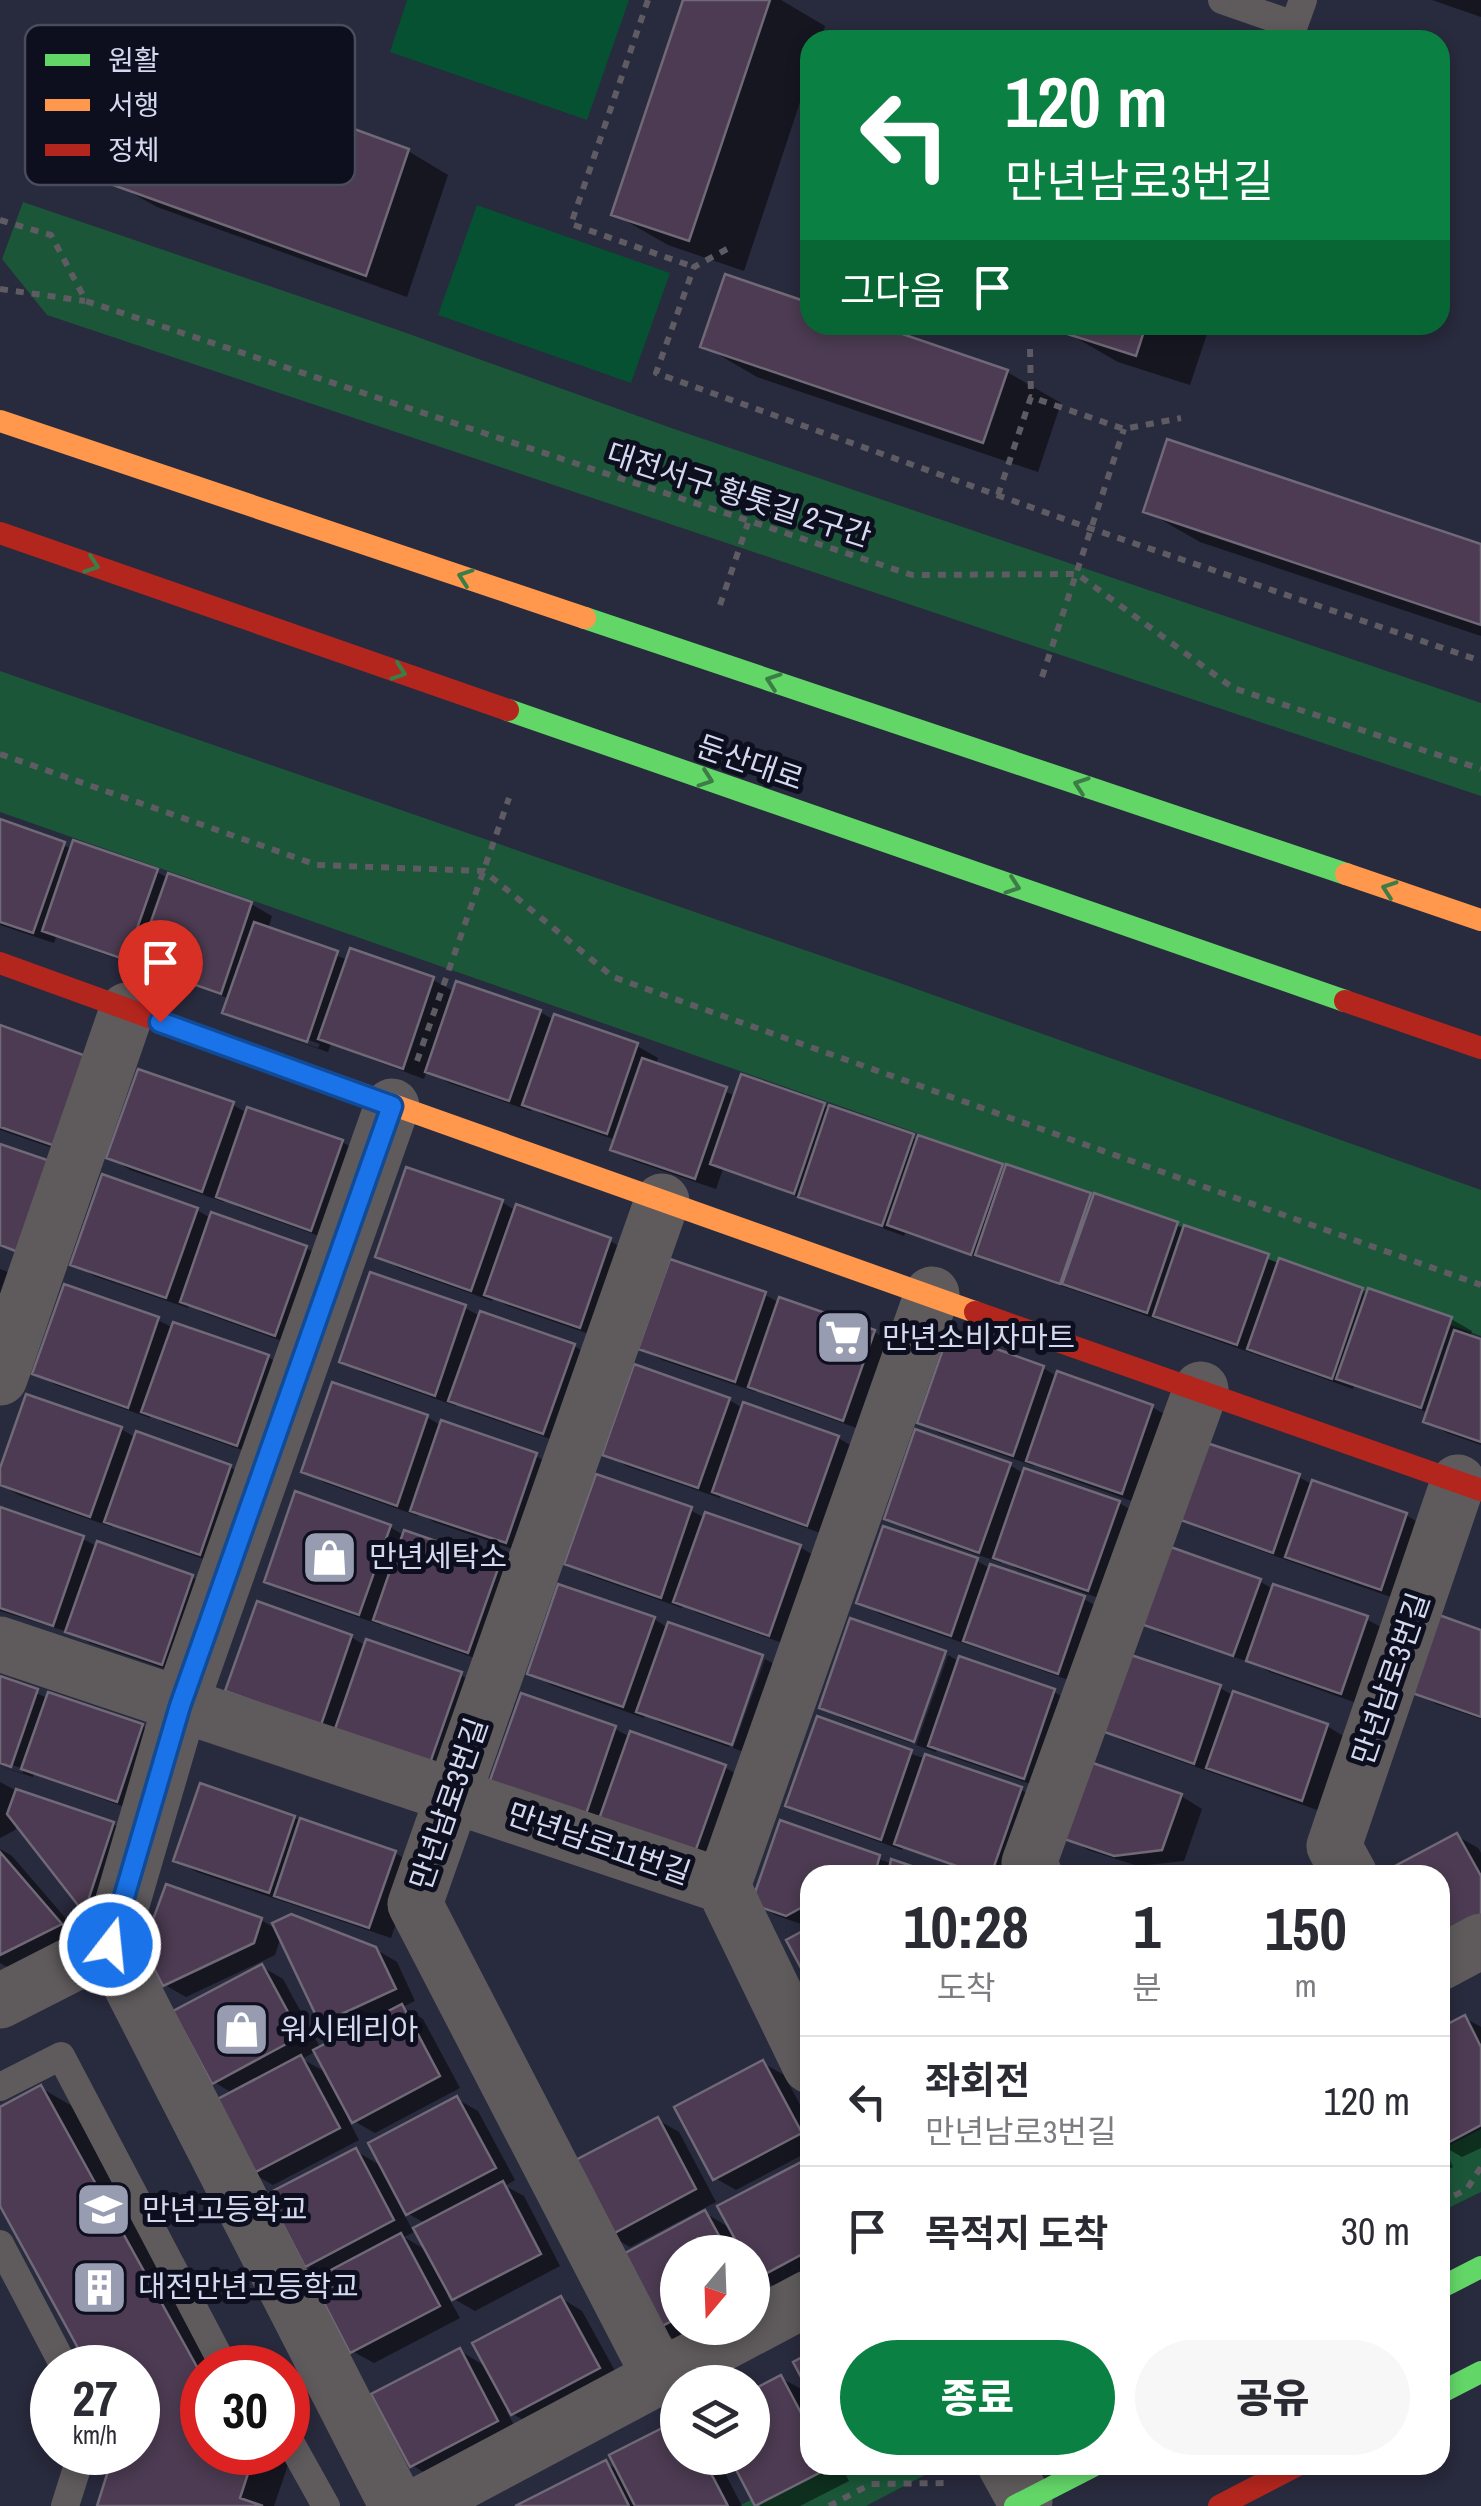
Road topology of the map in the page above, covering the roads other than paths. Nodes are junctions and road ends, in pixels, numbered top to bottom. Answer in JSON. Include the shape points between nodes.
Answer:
{"nodes":[{"id":1,"x":1222,"y":0,"type":"edge"},
{"id":2,"x":1303,"y":0,"type":"edge"},
{"id":3,"x":0,"y":421,"type":"edge"},
{"id":4,"x":0,"y":533,"type":"edge"},
{"id":5,"x":1481,"y":920,"type":"edge"},
{"id":6,"x":0,"y":964,"type":"edge"},
{"id":7,"x":127,"y":1010,"type":"junction"},
{"id":8,"x":1481,"y":1048,"type":"edge"},
{"id":9,"x":396,"y":1107,"type":"junction"},
{"id":10,"x":662,"y":1202,"type":"junction"},
{"id":11,"x":932,"y":1294,"type":"junction"},
{"id":12,"x":0,"y":1378,"type":"edge"},
{"id":13,"x":1200,"y":1388,"type":"junction"},
{"id":14,"x":1470,"y":1486,"type":"edge"},
{"id":15,"x":0,"y":1644,"type":"edge"},
{"id":16,"x":180,"y":1706,"type":"junction"},
{"id":17,"x":451,"y":1795,"type":"junction"},
{"id":18,"x":1030,"y":1865,"type":"edge"},
{"id":19,"x":1344,"y":1865,"type":"edge"},
{"id":20,"x":723,"y":1886,"type":"junction"},
{"id":21,"x":1481,"y":1941,"type":"edge"},
{"id":22,"x":110,"y":1945,"type":"junction"},
{"id":23,"x":1450,"y":1958,"type":"edge"},
{"id":24,"x":0,"y":2000,"type":"edge"},
{"id":25,"x":800,"y":2045,"type":"edge"},
{"id":26,"x":0,"y":2087,"type":"edge"},
{"id":27,"x":0,"y":2244,"type":"edge"},
{"id":28,"x":1481,"y":2267,"type":"edge"},
{"id":29,"x":1450,"y":2283,"type":"edge"},
{"id":30,"x":800,"y":2303,"type":"edge"},
{"id":31,"x":53,"y":2345,"type":"edge"},
{"id":32,"x":213,"y":2345,"type":"edge"},
{"id":33,"x":683,"y":2365,"type":"edge"},
{"id":34,"x":1481,"y":2372,"type":"edge"},
{"id":35,"x":660,"y":2377,"type":"joint"},
{"id":36,"x":1450,"y":2387,"type":"edge"},
{"id":37,"x":75,"y":2475,"type":"edge"},
{"id":38,"x":309,"y":2475,"type":"edge"},
{"id":39,"x":1064,"y":2475,"type":"edge"},
{"id":40,"x":1279,"y":2475,"type":"edge"},
{"id":41,"x":1015,"y":2491,"type":"edge"},
{"id":42,"x":65,"y":2506,"type":"edge"},
{"id":43,"x":326,"y":2506,"type":"edge"},
{"id":44,"x":398,"y":2506,"type":"edge"},
{"id":45,"x":418,"y":2506,"type":"edge"},
{"id":46,"x":1219,"y":2506,"type":"edge"}],
"edges":[{"from":1,"to":2,"type":"lane","via":[[1294,25]]},
{"from":5,"to":3,"type":"main road","one_way":true},
{"from":4,"to":8,"type":"main road","name":"둔산대로","one_way":true},
{"from":6,"to":7,"type":"main road","name":"만년남로3번길"},
{"from":7,"to":9,"type":"main road","name":"만년남로3번길"},
{"from":7,"to":12,"type":"street"},
{"from":9,"to":10,"type":"main road","name":"만년남로3번길"},
{"from":9,"to":16,"type":"street"},
{"from":10,"to":11,"type":"main road","name":"만년남로3번길"},
{"from":10,"to":17,"type":"street","name":"만년남로3번길"},
{"from":11,"to":13,"type":"main road","name":"만년남로3번길"},
{"from":11,"to":20,"type":"street"},
{"from":13,"to":14,"type":"main road","name":"만년남로3번길"},
{"from":13,"to":18,"type":"street"},
{"from":14,"to":19,"type":"street","name":"만년남로3번길","via":[[1334,1846]]},
{"from":15,"to":16,"type":"street","name":"만년남로11번길"},
{"from":16,"to":17,"type":"street","name":"만년남로11번길"},
{"from":16,"to":22,"type":"street"},
{"from":17,"to":20,"type":"street","name":"만년남로11번길"},
{"from":17,"to":35,"type":"street","name":"만년남로3번길","via":[[415,1904]]},
{"from":20,"to":25,"type":"street","name":"만년남로11번길"},
{"from":21,"to":23,"type":"street"},
{"from":22,"to":24,"type":"street"},
{"from":22,"to":44,"type":"street"},
{"from":26,"to":32,"type":"lane","via":[[62,2056]]},
{"from":27,"to":31,"type":"lane"},
{"from":28,"to":29,"type":"main road"},
{"from":30,"to":33,"type":"street"},
{"from":34,"to":36,"type":"main road"},
{"from":35,"to":45,"type":"street"},
{"from":37,"to":42,"type":"lane"},
{"from":38,"to":43,"type":"lane"},
{"from":39,"to":41,"type":"main road"},
{"from":40,"to":46,"type":"main road"}]}
